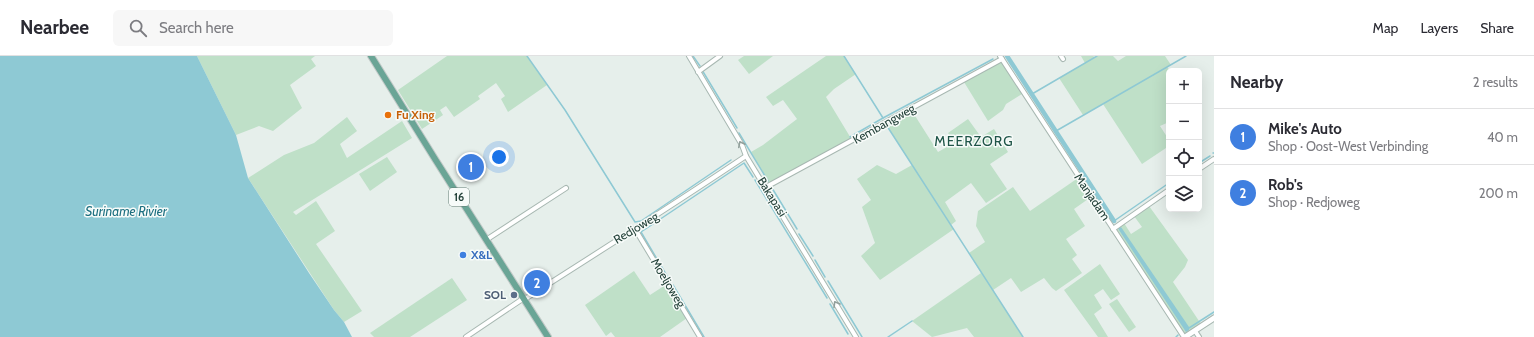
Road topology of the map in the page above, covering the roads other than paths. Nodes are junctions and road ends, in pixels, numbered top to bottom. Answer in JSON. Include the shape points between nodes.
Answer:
{"nodes":[{"id":1,"x":371,"y":56,"type":"edge"},
{"id":2,"x":689,"y":56,"type":"edge"},
{"id":3,"x":720,"y":56,"type":"edge"},
{"id":4,"x":1001,"y":58,"type":"edge"},
{"id":5,"x":698,"y":72,"type":"junction"},
{"id":6,"x":746,"y":156,"type":"junction"},
{"id":7,"x":1214,"y":159,"type":"edge"},
{"id":8,"x":1202,"y":167,"type":"edge"},
{"id":9,"x":766,"y":187,"type":"junction"},
{"id":10,"x":566,"y":188,"type":"dead end"},
{"id":11,"x":1166,"y":192,"type":"edge"},
{"id":12,"x":635,"y":229,"type":"junction"},
{"id":13,"x":1113,"y":229,"type":"junction"},
{"id":14,"x":486,"y":240,"type":"junction"},
{"id":15,"x":524,"y":299,"type":"junction"},
{"id":16,"x":1214,"y":318,"type":"edge"},
{"id":17,"x":1195,"y":331,"type":"junction"},
{"id":18,"x":466,"y":337,"type":"edge"},
{"id":19,"x":548,"y":337,"type":"edge"},
{"id":20,"x":700,"y":337,"type":"edge"},
{"id":21,"x":856,"y":337,"type":"edge"},
{"id":22,"x":1185,"y":337,"type":"edge"},
{"id":23,"x":1199,"y":337,"type":"edge"}],
"edges":[{"from":1,"to":14,"type":"main road","number":"16"},
{"from":2,"to":5,"type":"street","name":"Bakapasi"},
{"from":3,"to":5,"type":"street"},
{"from":4,"to":9,"type":"street","name":"Kembangweg"},
{"from":4,"to":13,"type":"street","name":"Manjadam"},
{"from":6,"to":5,"type":"street","name":"Bakapasi","one_way":true},
{"from":6,"to":9,"type":"street","name":"Bakapasi"},
{"from":6,"to":12,"type":"street","name":"Redjoweg"},
{"from":7,"to":8,"type":"street"},
{"from":21,"to":9,"type":"street","name":"Bakapasi","one_way":true},
{"from":10,"to":14,"type":"street"},
{"from":11,"to":13,"type":"street"},
{"from":12,"to":15,"type":"street","name":"Redjoweg"},
{"from":12,"to":20,"type":"street","name":"Moeljoweg"},
{"from":13,"to":22,"type":"street","name":"Manjadam"},
{"from":14,"to":15,"type":"main road","number":"16"},
{"from":15,"to":18,"type":"street","name":"Redjoweg"},
{"from":15,"to":19,"type":"main road","number":"16"},
{"from":16,"to":17,"type":"street"},
{"from":17,"to":22,"type":"street"},
{"from":17,"to":23,"type":"street"}]}
